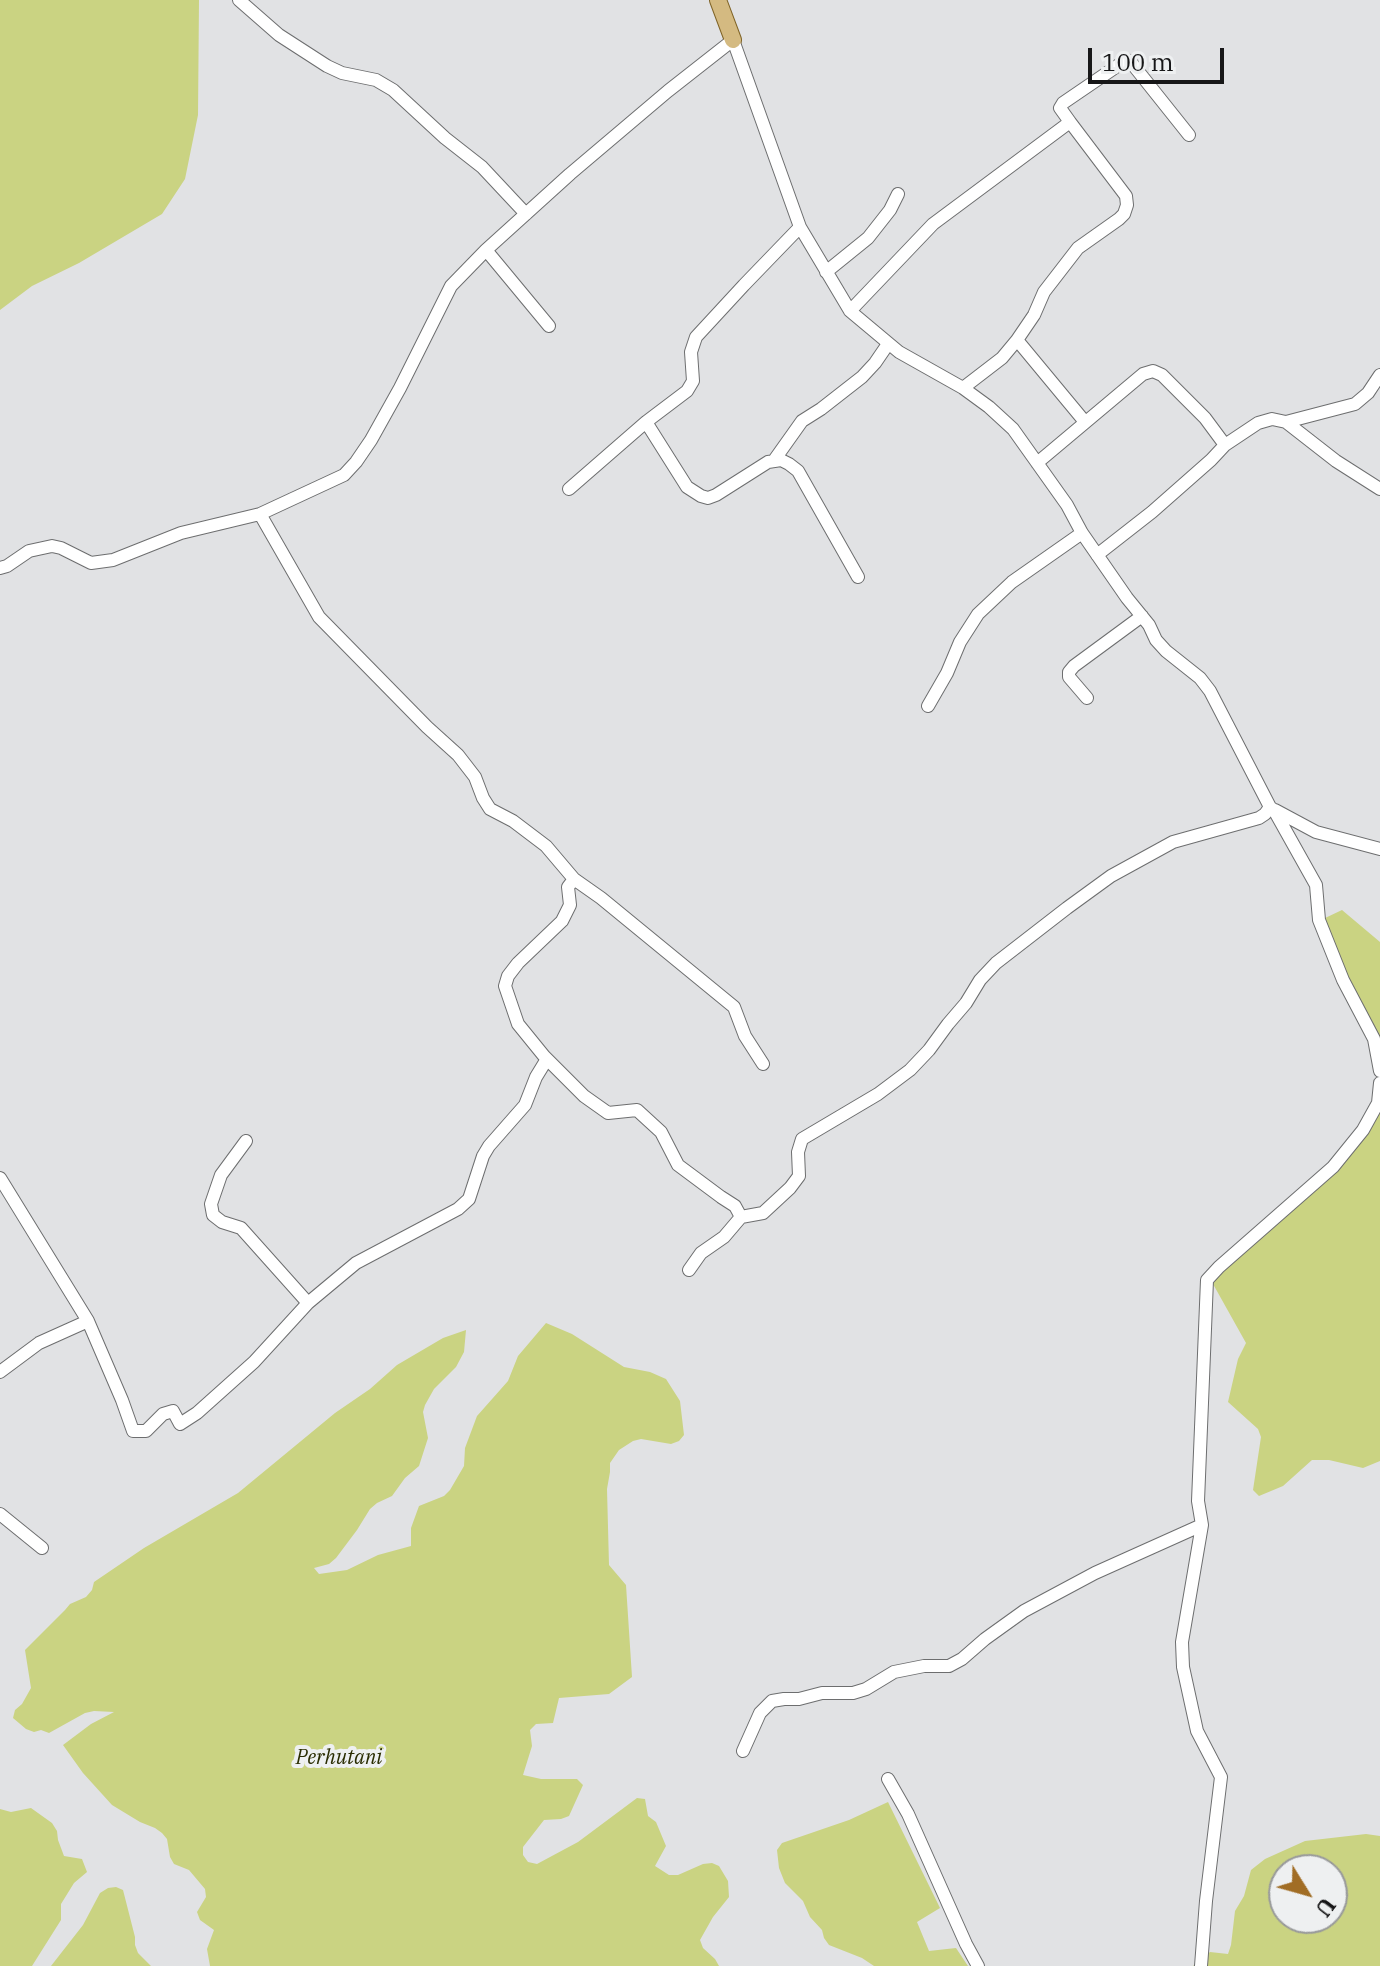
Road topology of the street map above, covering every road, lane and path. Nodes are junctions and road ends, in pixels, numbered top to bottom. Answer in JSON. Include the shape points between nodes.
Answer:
{"nodes":[{"id":1,"x":239,"y":0,"type":"edge"},
{"id":2,"x":718,"y":0,"type":"edge"},
{"id":3,"x":733,"y":40,"type":"junction"},
{"id":4,"x":1070,"y":122,"type":"junction"},
{"id":5,"x":1189,"y":135,"type":"dead end"},
{"id":6,"x":898,"y":194,"type":"dead end"},
{"id":7,"x":526,"y":214,"type":"junction"},
{"id":8,"x":800,"y":227,"type":"junction"},
{"id":9,"x":486,"y":250,"type":"junction"},
{"id":10,"x":826,"y":272,"type":"junction"},
{"id":11,"x":850,"y":311,"type":"junction"},
{"id":12,"x":549,"y":326,"type":"dead end"},
{"id":13,"x":1017,"y":340,"type":"junction"},
{"id":14,"x":888,"y":344,"type":"junction"},
{"id":15,"x":1380,"y":375,"type":"edge"},
{"id":16,"x":963,"y":388,"type":"junction"},
{"id":17,"x":646,"y":422,"type":"junction"},
{"id":18,"x":1085,"y":422,"type":"junction"},
{"id":19,"x":1286,"y":422,"type":"junction"},
{"id":20,"x":1225,"y":445,"type":"junction"},
{"id":21,"x":775,"y":459,"type":"junction"},
{"id":22,"x":1037,"y":463,"type":"junction"},
{"id":23,"x":569,"y":489,"type":"dead end"},
{"id":24,"x":1380,"y":489,"type":"edge"},
{"id":25,"x":260,"y":514,"type":"junction"},
{"id":26,"x":1082,"y":533,"type":"junction"},
{"id":27,"x":1097,"y":555,"type":"junction"},
{"id":28,"x":0,"y":568,"type":"edge"},
{"id":29,"x":858,"y":577,"type":"dead end"},
{"id":30,"x":1142,"y":616,"type":"junction"},
{"id":31,"x":1087,"y":698,"type":"dead end"},
{"id":32,"x":928,"y":706,"type":"dead end"},
{"id":33,"x":1272,"y":808,"type":"junction"},
{"id":34,"x":1380,"y":849,"type":"edge"},
{"id":35,"x":574,"y":879,"type":"junction"},
{"id":36,"x":547,"y":1059,"type":"junction"},
{"id":37,"x":763,"y":1064,"type":"dead end"},
{"id":38,"x":1380,"y":1071,"type":"edge"},
{"id":39,"x":1380,"y":1083,"type":"edge"},
{"id":40,"x":246,"y":1141,"type":"dead end"},
{"id":41,"x":0,"y":1178,"type":"edge"},
{"id":42,"x":741,"y":1217,"type":"junction"},
{"id":43,"x":689,"y":1270,"type":"dead end"},
{"id":44,"x":308,"y":1303,"type":"junction"},
{"id":45,"x":88,"y":1321,"type":"junction"},
{"id":46,"x":0,"y":1372,"type":"edge"},
{"id":47,"x":0,"y":1514,"type":"edge"},
{"id":48,"x":1202,"y":1525,"type":"junction"},
{"id":49,"x":42,"y":1548,"type":"dead end"},
{"id":50,"x":743,"y":1751,"type":"dead end"},
{"id":51,"x":888,"y":1779,"type":"dead end"},
{"id":52,"x":978,"y":1966,"type":"edge"},
{"id":53,"x":1201,"y":1966,"type":"edge"}],
"edges":[{"from":1,"to":7,"type":"street","via":[[327,66],[393,90],[482,167]]},
{"from":2,"to":3,"type":"main road"},
{"from":3,"to":7,"type":"street"},
{"from":3,"to":8,"type":"street"},
{"from":4,"to":5,"type":"street","via":[[1061,104],[1128,59]]},
{"from":4,"to":11,"type":"street","via":[[933,224]]},
{"from":4,"to":13,"type":"street","via":[[1126,196],[1127,205],[1119,219],[1072,255]]},
{"from":6,"to":10,"type":"street","via":[[868,238]]},
{"from":7,"to":9,"type":"street"},
{"from":8,"to":10,"type":"street"},
{"from":8,"to":17,"type":"street","via":[[696,337],[691,386]]},
{"from":9,"to":12,"type":"street"},
{"from":9,"to":25,"type":"street","via":[[448,290],[356,462],[336,480]]},
{"from":10,"to":11,"type":"street"},
{"from":11,"to":14,"type":"street"},
{"from":13,"to":16,"type":"street"},
{"from":13,"to":18,"type":"street"},
{"from":14,"to":16,"type":"street"},
{"from":14,"to":21,"type":"street","via":[[862,377],[802,421]]},
{"from":15,"to":19,"type":"street","via":[[1355,404]]},
{"from":16,"to":22,"type":"street","via":[[1013,429]]},
{"from":17,"to":21,"type":"street","via":[[687,487],[701,496],[716,495]]},
{"from":17,"to":23,"type":"street"},
{"from":18,"to":20,"type":"street","via":[[1153,371],[1205,418]]},
{"from":18,"to":22,"type":"street"},
{"from":19,"to":20,"type":"street","via":[[1258,423]]},
{"from":19,"to":24,"type":"street"},
{"from":20,"to":27,"type":"street"},
{"from":21,"to":29,"type":"street","via":[[798,471]]},
{"from":22,"to":26,"type":"street"},
{"from":25,"to":28,"type":"street","via":[[181,533],[113,560],[91,563],[52,546],[29,551]]},
{"from":25,"to":35,"type":"street","via":[[319,617],[458,755],[490,809],[546,846]]},
{"from":26,"to":27,"type":"street"},
{"from":26,"to":32,"type":"street","via":[[1012,582],[978,614]]},
{"from":27,"to":30,"type":"street"},
{"from":30,"to":31,"type":"street","via":[[1069,672]]},
{"from":30,"to":33,"type":"street","via":[[1161,646],[1210,691]]},
{"from":33,"to":34,"type":"street","via":[[1316,832]]},
{"from":33,"to":38,"type":"street","via":[[1316,885],[1319,920],[1374,1039]]},
{"from":33,"to":42,"type":"street","via":[[1259,818],[1173,842],[1067,908],[996,963],[910,1070],[802,1139],[799,1176],[790,1188],[763,1213]]},
{"from":35,"to":36,"type":"street","via":[[562,921],[518,963],[505,986],[518,1024]]},
{"from":35,"to":37,"type":"street","via":[[734,1007]]},
{"from":36,"to":42,"type":"street","via":[[608,1113],[637,1110],[661,1132],[678,1165],[735,1206]]},
{"from":36,"to":44,"type":"street","via":[[525,1105],[483,1156],[469,1199],[356,1263]]},
{"from":39,"to":48,"type":"street","via":[[1378,1103],[1363,1130],[1333,1167],[1207,1280],[1198,1501]]},
{"from":40,"to":44,"type":"street","via":[[221,1175],[211,1204],[213,1215],[241,1228]]},
{"from":41,"to":45,"type":"street"},
{"from":42,"to":43,"type":"street"},
{"from":44,"to":45,"type":"street","via":[[197,1413],[180,1424],[173,1411],[163,1414],[146,1431],[133,1431]]},
{"from":45,"to":46,"type":"street","via":[[39,1343]]},
{"from":47,"to":49,"type":"street"},
{"from":48,"to":50,"type":"street","via":[[1024,1611],[949,1666],[894,1672],[853,1693],[772,1701],[760,1713]]},
{"from":48,"to":53,"type":"street","via":[[1182,1642],[1197,1731],[1221,1777]]},
{"from":51,"to":52,"type":"street"}]}
